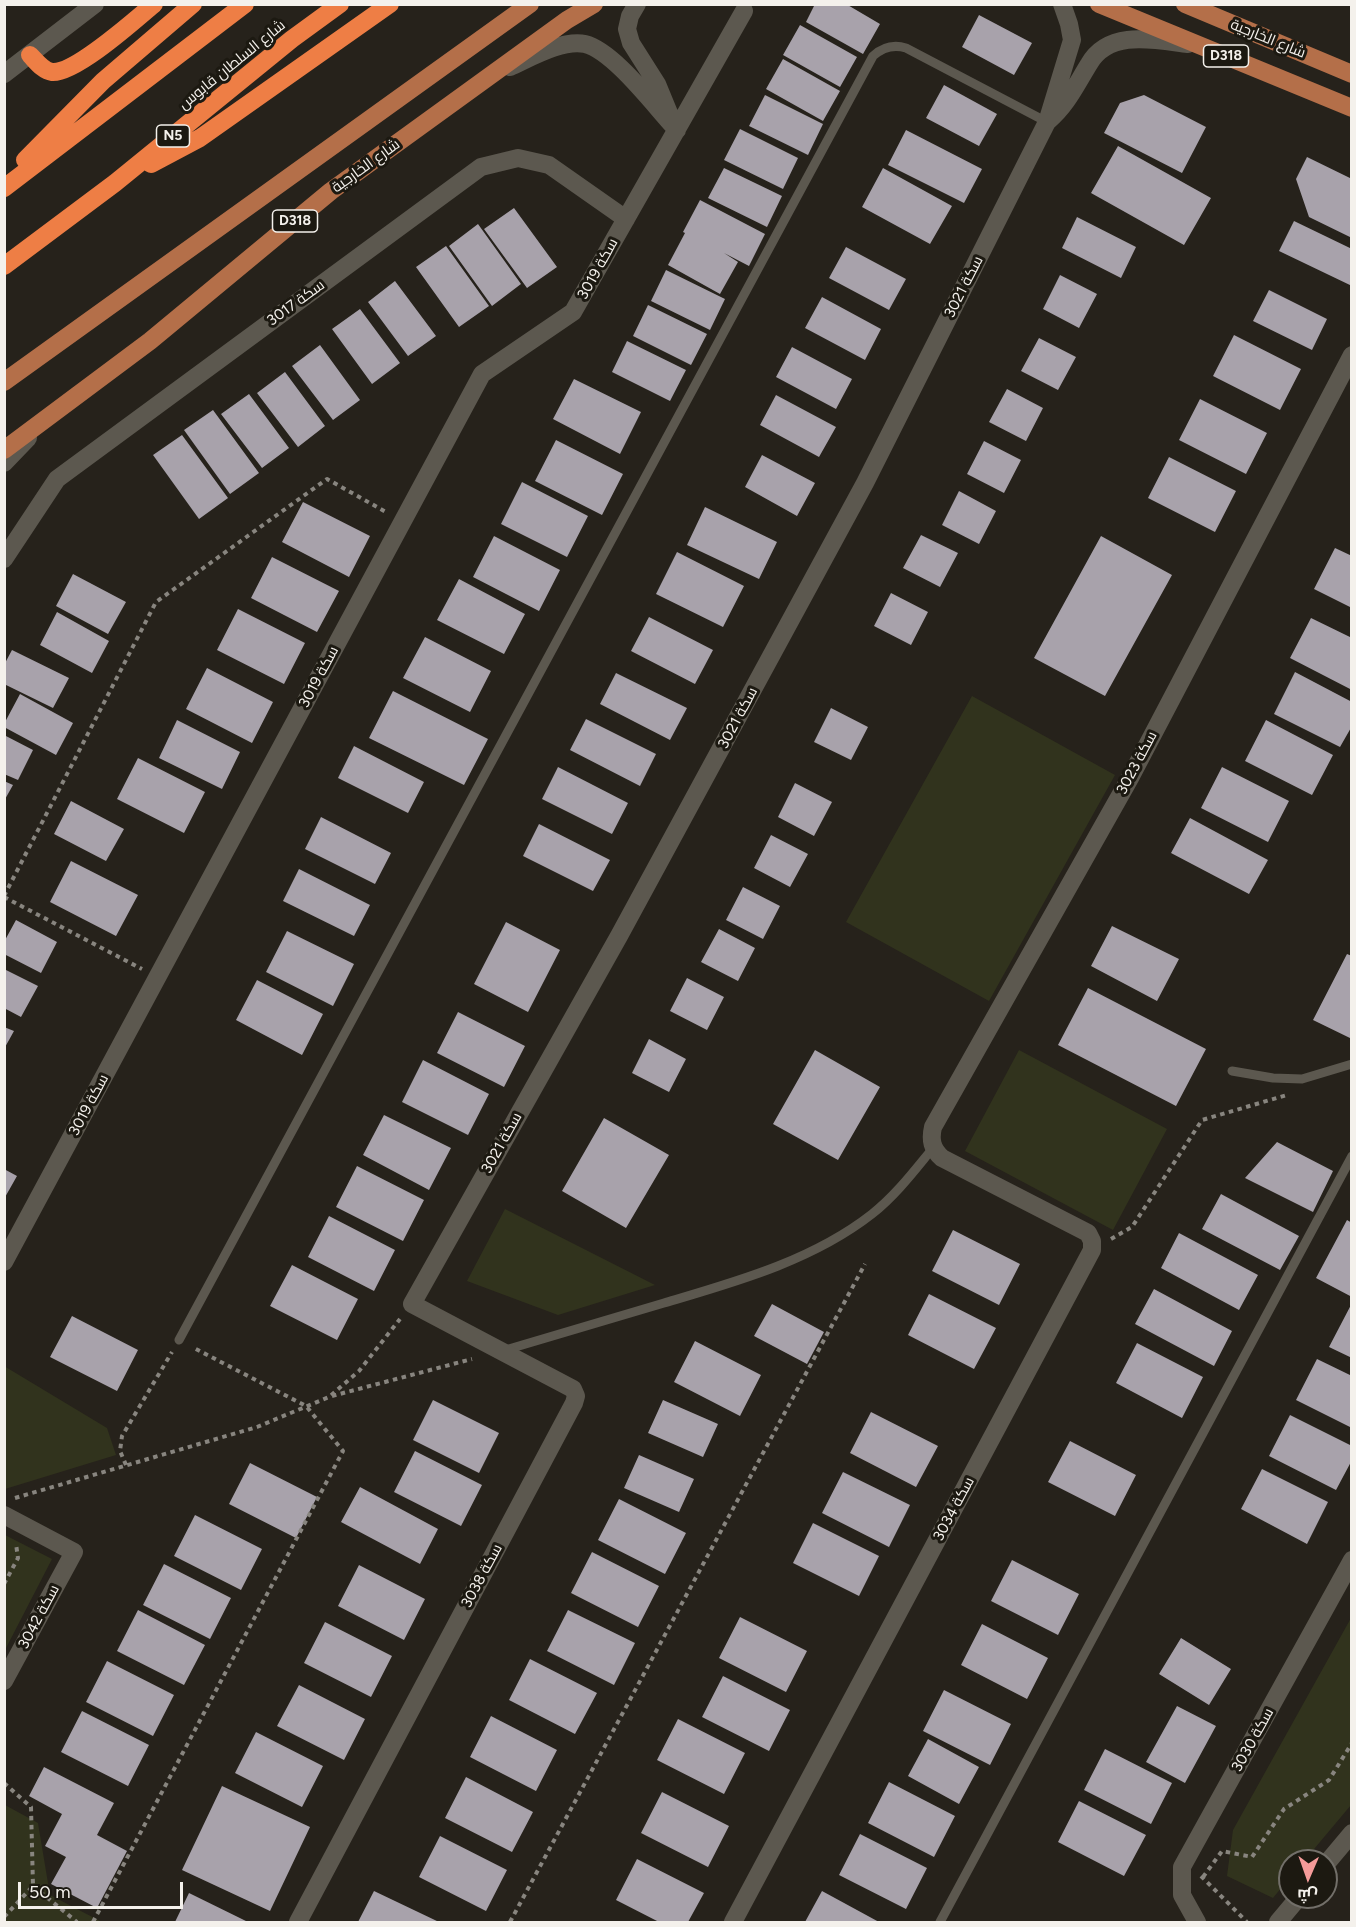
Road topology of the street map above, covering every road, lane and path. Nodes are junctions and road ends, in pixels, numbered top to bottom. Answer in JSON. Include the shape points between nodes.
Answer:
{"nodes":[{"id":1,"x":95,"y":4,"type":"edge"},
{"id":2,"x":154,"y":4,"type":"edge"},
{"id":3,"x":193,"y":4,"type":"edge"},
{"id":4,"x":245,"y":4,"type":"edge"},
{"id":5,"x":340,"y":4,"type":"edge"},
{"id":6,"x":390,"y":4,"type":"edge"},
{"id":7,"x":530,"y":4,"type":"edge"},
{"id":8,"x":594,"y":4,"type":"edge"},
{"id":9,"x":637,"y":4,"type":"edge"},
{"id":10,"x":1062,"y":4,"type":"edge"},
{"id":11,"x":1099,"y":4,"type":"edge"},
{"id":12,"x":1185,"y":4,"type":"edge"},
{"id":13,"x":744,"y":11,"type":"dead end"},
{"id":14,"x":1199,"y":45,"type":"junction"},
{"id":15,"x":30,"y":55,"type":"junction"},
{"id":16,"x":4,"y":74,"type":"edge"},
{"id":17,"x":1352,"y":74,"type":"edge"},
{"id":18,"x":486,"y":77,"type":"junction"},
{"id":19,"x":1352,"y":108,"type":"edge"},
{"id":20,"x":1047,"y":122,"type":"junction"},
{"id":21,"x":677,"y":130,"type":"junction"},
{"id":22,"x":4,"y":182,"type":"edge"},
{"id":23,"x":115,"y":183,"type":"junction"},
{"id":24,"x":4,"y":188,"type":"edge"},
{"id":25,"x":626,"y":219,"type":"junction"},
{"id":26,"x":4,"y":266,"type":"edge"},
{"id":27,"x":1352,"y":355,"type":"edge"},
{"id":28,"x":4,"y":382,"type":"edge"},
{"id":29,"x":44,"y":421,"type":"junction"},
{"id":30,"x":4,"y":450,"type":"edge"},
{"id":31,"x":4,"y":463,"type":"edge"},
{"id":32,"x":403,"y":521,"type":"junction"},
{"id":33,"x":4,"y":559,"type":"edge"},
{"id":34,"x":4,"y":896,"type":"edge"},
{"id":35,"x":157,"y":978,"type":"junction"},
{"id":36,"x":1352,"y":1064,"type":"edge"},
{"id":37,"x":1232,"y":1071,"type":"dead end"},
{"id":38,"x":1294,"y":1093,"type":"dead end"},
{"id":39,"x":933,"y":1148,"type":"junction"},
{"id":40,"x":1352,"y":1156,"type":"edge"},
{"id":41,"x":1092,"y":1250,"type":"junction"},
{"id":42,"x":4,"y":1262,"type":"edge"},
{"id":43,"x":865,"y":1264,"type":"dead end"},
{"id":44,"x":412,"y":1304,"type":"junction"},
{"id":45,"x":179,"y":1340,"type":"junction"},
{"id":46,"x":502,"y":1351,"type":"junction"},
{"id":47,"x":329,"y":1397,"type":"junction"},
{"id":48,"x":306,"y":1406,"type":"junction"},
{"id":49,"x":126,"y":1465,"type":"junction"},
{"id":50,"x":4,"y":1502,"type":"edge"},
{"id":51,"x":4,"y":1515,"type":"edge"},
{"id":52,"x":12,"y":1540,"type":"dead end"},
{"id":53,"x":1352,"y":1560,"type":"edge"},
{"id":54,"x":4,"y":1584,"type":"edge"},
{"id":55,"x":4,"y":1681,"type":"edge"},
{"id":56,"x":1352,"y":1743,"type":"edge"},
{"id":57,"x":4,"y":1783,"type":"edge"},
{"id":58,"x":1352,"y":1833,"type":"edge"},
{"id":59,"x":1338,"y":1850,"type":"edge"},
{"id":60,"x":1182,"y":1867,"type":"junction"},
{"id":61,"x":1203,"y":1877,"type":"junction"},
{"id":62,"x":33,"y":1886,"type":"junction"},
{"id":63,"x":1289,"y":1909,"type":"edge"},
{"id":64,"x":4,"y":1917,"type":"edge"},
{"id":65,"x":77,"y":1923,"type":"edge"},
{"id":66,"x":93,"y":1923,"type":"edge"},
{"id":67,"x":298,"y":1923,"type":"edge"},
{"id":68,"x":510,"y":1923,"type":"edge"},
{"id":69,"x":733,"y":1923,"type":"edge"},
{"id":70,"x":940,"y":1923,"type":"edge"},
{"id":71,"x":1197,"y":1923,"type":"edge"},
{"id":72,"x":1247,"y":1923,"type":"edge"},
{"id":73,"x":1278,"y":1923,"type":"edge"}],
"edges":[{"from":1,"to":15,"type":"street"},
{"from":2,"to":15,"type":"highway","via":[[83,61],[63,70],[52,72],[39,66]]},
{"from":3,"to":22,"type":"highway","via":[[103,81]]},
{"from":4,"to":24,"type":"highway"},
{"from":5,"to":23,"type":"highway","name":"شارع السلطان قابوس","number":"N5"},
{"from":6,"to":23,"type":"highway","via":[[200,138]]},
{"from":7,"to":28,"type":"main road","number":"D318"},
{"from":8,"to":18,"type":"main road","name":"شارع الخارجية","number":"D318"},
{"from":9,"to":21,"type":"street","via":[[627,29],[631,43],[657,84]]},
{"from":10,"to":20,"type":"street","name":"سكة 3021","via":[[1071,40]]},
{"from":11,"to":14,"type":"main road","number":"D318"},
{"from":12,"to":17,"type":"main road","name":"شارع الخارجية","number":"D318"},
{"from":13,"to":21,"type":"street","name":"سكة 3019"},
{"from":14,"to":19,"type":"main road","number":"D318"},
{"from":14,"to":20,"type":"street","name":"سكة 3021","via":[[1139,38],[1102,49],[1090,61],[1066,103]]},
{"from":15,"to":16,"type":"street"},
{"from":18,"to":21,"type":"street","via":[[541,52],[584,44],[617,64]]},
{"from":18,"to":29,"type":"main road","name":"شارع الخارجية","number":"D318","via":[[330,191],[150,341]]},
{"from":20,"to":44,"type":"street","name":"سكة 3021","via":[[865,483],[620,936]]},
{"from":20,"to":45,"type":"lane","via":[[906,48],[892,46],[873,56]]},
{"from":21,"to":25,"type":"street","name":"سكة 3019"},
{"from":23,"to":26,"type":"highway","name":"شارع السلطان قابوس","number":"N5"},
{"from":25,"to":32,"type":"street","name":"سكة 3019","via":[[573,312],[482,374]]},
{"from":25,"to":33,"type":"street","name":"سكة 3017","via":[[549,165],[518,158],[481,167],[57,479]]},
{"from":27,"to":39,"type":"street","name":"سكة 3023","via":[[1130,778],[933,1127]]},
{"from":29,"to":30,"type":"main road","name":"شارع الخارجية","number":"D318"},
{"from":29,"to":31,"type":"street"},
{"from":32,"to":34,"type":"path","via":[[327,478],[156,602]]},
{"from":32,"to":35,"type":"street","name":"سكة 3019"},
{"from":34,"to":35,"type":"path"},
{"from":35,"to":42,"type":"street","name":"سكة 3019"},
{"from":36,"to":37,"type":"lane","via":[[1302,1079]]},
{"from":38,"to":41,"type":"path","via":[[1202,1120],[1132,1227]]},
{"from":39,"to":41,"type":"street","via":[[949,1162],[1088,1233]]},
{"from":39,"to":46,"type":"lane","via":[[870,1216],[783,1264],[740,1281]]},
{"from":40,"to":70,"type":"lane"},
{"from":41,"to":69,"type":"street","name":"سكة 3034"},
{"from":43,"to":68,"type":"path"},
{"from":44,"to":46,"type":"street","name":"سكة 3038"},
{"from":44,"to":47,"type":"path","via":[[359,1371]]},
{"from":45,"to":48,"type":"path"},
{"from":45,"to":49,"type":"path","via":[[122,1436],[120,1451]]},
{"from":46,"to":47,"type":"path"},
{"from":46,"to":67,"type":"street","name":"سكة 3038","via":[[573,1389],[574,1403]]},
{"from":47,"to":48,"type":"path"},
{"from":48,"to":49,"type":"path","via":[[256,1427]]},
{"from":48,"to":66,"type":"path","via":[[343,1451]]},
{"from":49,"to":50,"type":"path"},
{"from":51,"to":55,"type":"street","name":"سكة 3042","via":[[74,1552]]},
{"from":52,"to":54,"type":"path","via":[[17,1545],[18,1558]]},
{"from":53,"to":60,"type":"street","name":"سكة 3030"},
{"from":56,"to":61,"type":"path","via":[[1329,1780],[1284,1809],[1252,1857],[1222,1851]]},
{"from":57,"to":62,"type":"path","via":[[31,1807]]},
{"from":58,"to":59,"type":"street"},
{"from":60,"to":61,"type":"path"},
{"from":60,"to":71,"type":"street","via":[[1182,1895]]},
{"from":61,"to":72,"type":"path"},
{"from":62,"to":64,"type":"path"},
{"from":62,"to":65,"type":"path"},
{"from":63,"to":73,"type":"street"}]}
